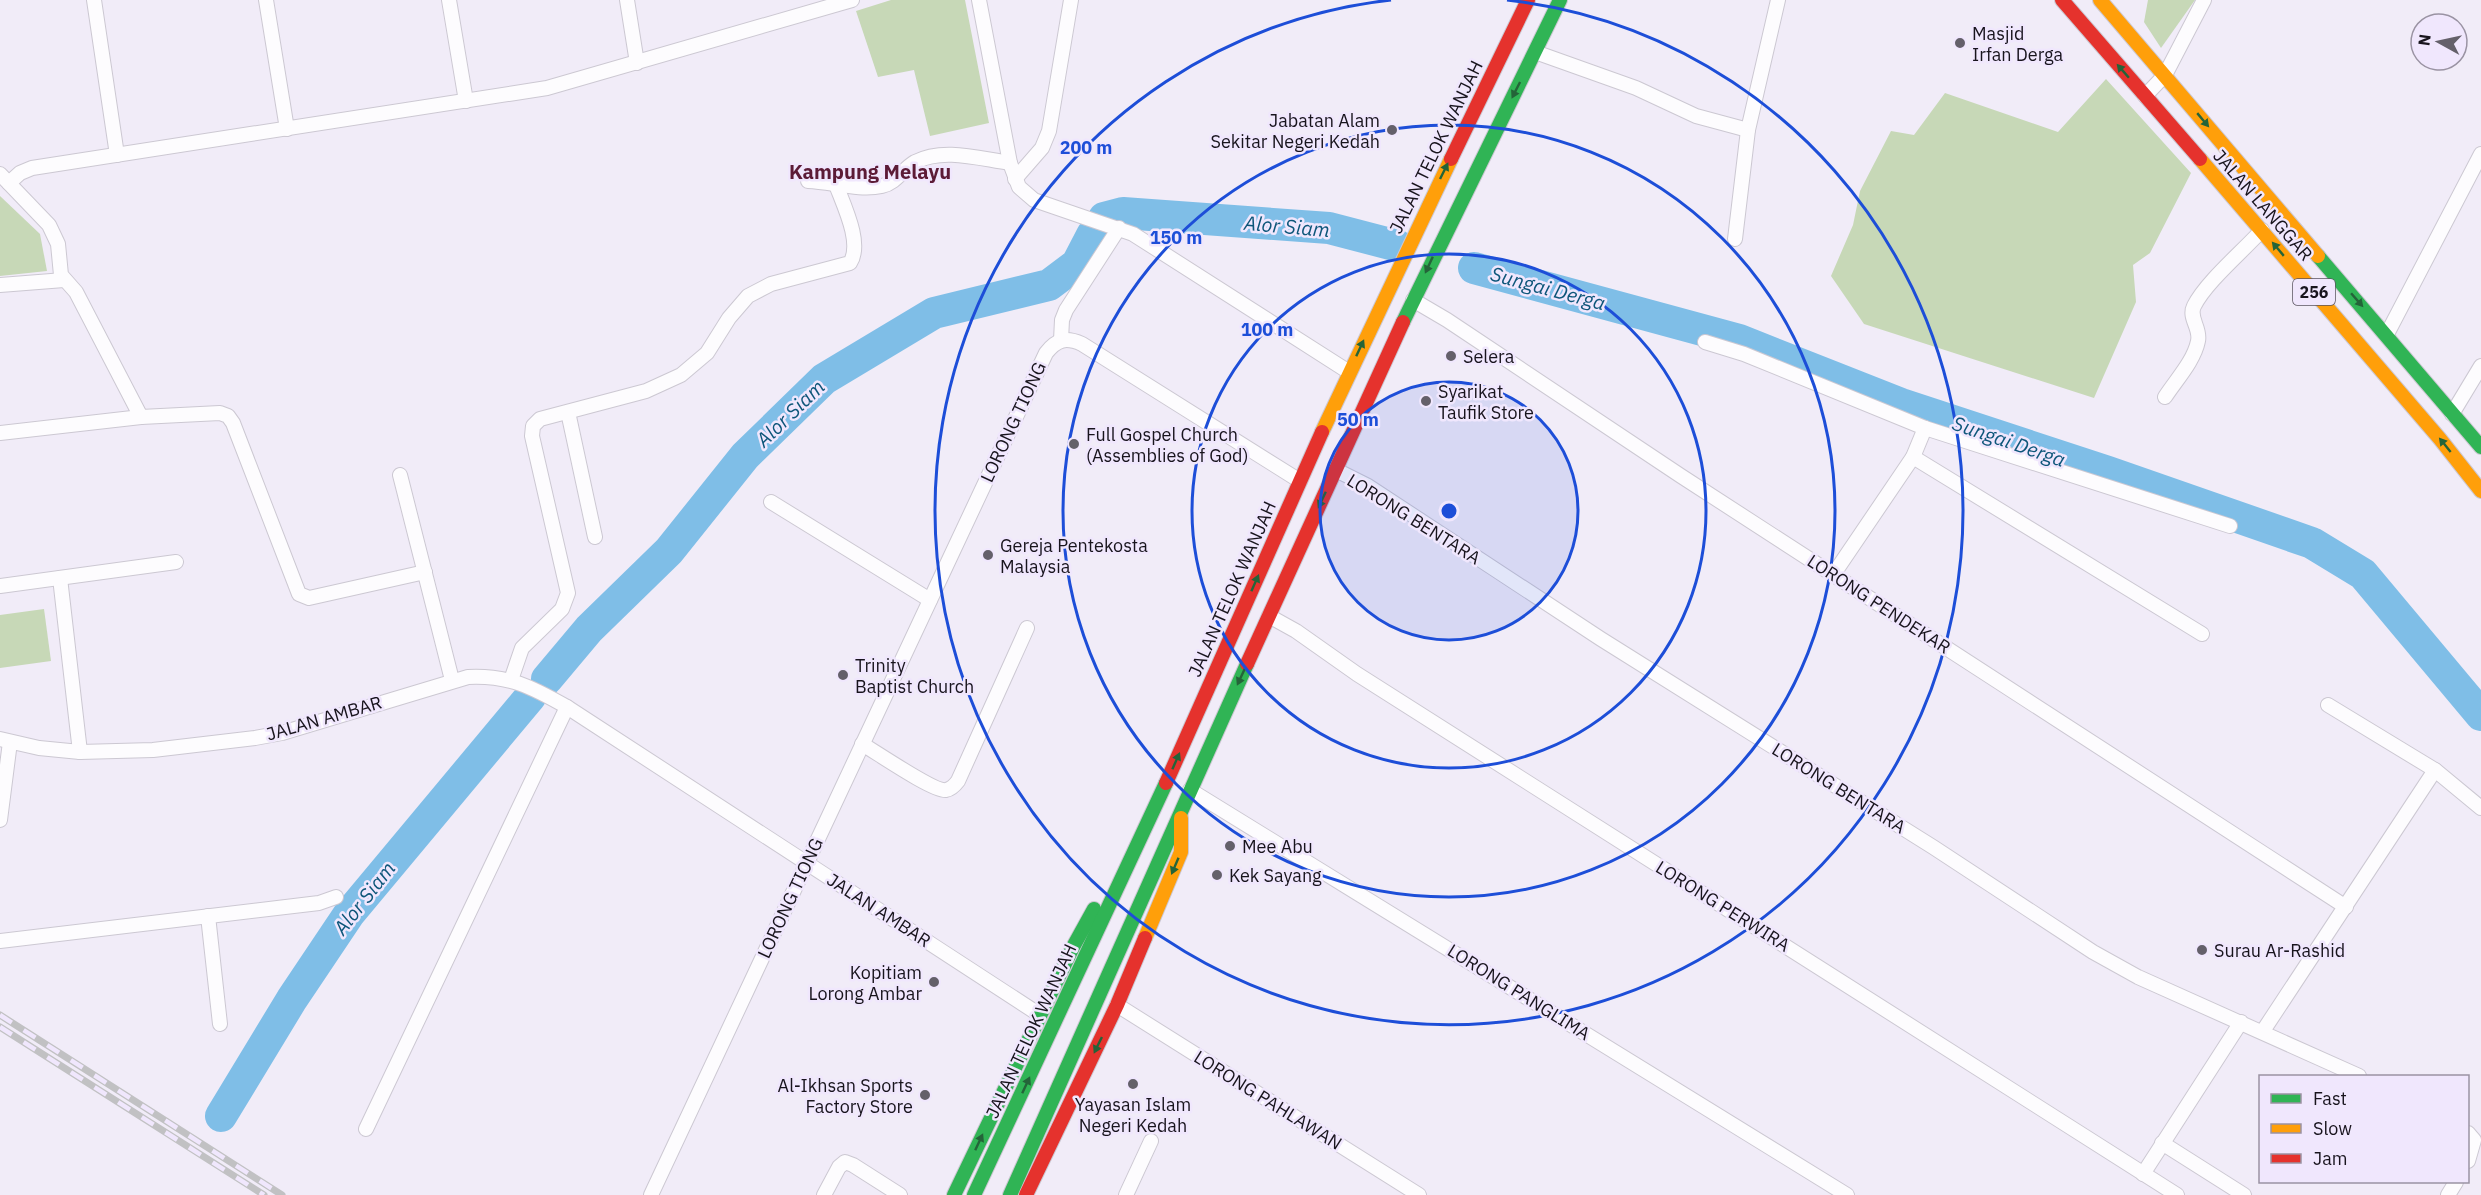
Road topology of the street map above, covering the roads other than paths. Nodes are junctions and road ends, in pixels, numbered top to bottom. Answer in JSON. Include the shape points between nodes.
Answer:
{"nodes":[{"id":1,"x":94,"y":0,"type":"edge"},
{"id":2,"x":266,"y":0,"type":"edge"},
{"id":3,"x":449,"y":0,"type":"edge"},
{"id":4,"x":627,"y":0,"type":"edge"},
{"id":5,"x":852,"y":0,"type":"edge"},
{"id":6,"x":979,"y":0,"type":"edge"},
{"id":7,"x":1071,"y":0,"type":"edge"},
{"id":8,"x":1526,"y":0,"type":"edge"},
{"id":9,"x":1560,"y":0,"type":"edge"},
{"id":10,"x":1778,"y":0,"type":"edge"},
{"id":11,"x":2062,"y":0,"type":"edge"},
{"id":12,"x":2100,"y":0,"type":"edge"},
{"id":13,"x":2204,"y":0,"type":"edge"},
{"id":14,"x":804,"y":7,"type":"edge"},
{"id":15,"x":1535,"y":52,"type":"junction"},
{"id":16,"x":638,"y":63,"type":"junction"},
{"id":17,"x":2165,"y":75,"type":"junction"},
{"id":18,"x":2145,"y":96,"type":"junction"},
{"id":19,"x":466,"y":101,"type":"junction"},
{"id":20,"x":287,"y":129,"type":"junction"},
{"id":21,"x":1748,"y":130,"type":"junction"},
{"id":22,"x":2481,"y":154,"type":"edge"},
{"id":23,"x":117,"y":155,"type":"junction"},
{"id":24,"x":1010,"y":163,"type":"junction"},
{"id":25,"x":4,"y":179,"type":"edge"},
{"id":26,"x":1015,"y":179,"type":"junction"},
{"id":27,"x":808,"y":181,"type":"dead end"},
{"id":28,"x":835,"y":182,"type":"junction"},
{"id":29,"x":1119,"y":228,"type":"junction"},
{"id":30,"x":2262,"y":230,"type":"junction"},
{"id":31,"x":1735,"y":239,"type":"dead end"},
{"id":32,"x":64,"y":280,"type":"junction"},
{"id":33,"x":0,"y":285,"type":"edge"},
{"id":34,"x":1413,"y":300,"type":"junction"},
{"id":35,"x":2387,"y":334,"type":"junction"},
{"id":36,"x":1061,"y":340,"type":"junction"},
{"id":37,"x":1705,"y":342,"type":"dead end"},
{"id":38,"x":2481,"y":366,"type":"edge"},
{"id":39,"x":1349,"y":372,"type":"junction"},
{"id":40,"x":2165,"y":397,"type":"dead end"},
{"id":41,"x":568,"y":412,"type":"junction"},
{"id":42,"x":2452,"y":414,"type":"junction"},
{"id":43,"x":141,"y":417,"type":"junction"},
{"id":44,"x":1924,"y":428,"type":"junction"},
{"id":45,"x":0,"y":433,"type":"edge"},
{"id":46,"x":2481,"y":447,"type":"edge"},
{"id":47,"x":1913,"y":457,"type":"junction"},
{"id":48,"x":1336,"y":470,"type":"junction"},
{"id":49,"x":400,"y":475,"type":"dead end"},
{"id":50,"x":1300,"y":481,"type":"junction"},
{"id":51,"x":2481,"y":491,"type":"edge"},
{"id":52,"x":771,"y":502,"type":"dead end"},
{"id":53,"x":2230,"y":526,"type":"dead end"},
{"id":54,"x":595,"y":537,"type":"dead end"},
{"id":55,"x":176,"y":562,"type":"dead end"},
{"id":56,"x":424,"y":573,"type":"junction"},
{"id":57,"x":1833,"y":575,"type":"junction"},
{"id":58,"x":60,"y":578,"type":"junction"},
{"id":59,"x":0,"y":586,"type":"edge"},
{"id":60,"x":930,"y":600,"type":"junction"},
{"id":61,"x":1269,"y":616,"type":"junction"},
{"id":62,"x":1028,"y":628,"type":"dead end"},
{"id":63,"x":2202,"y":634,"type":"dead end"},
{"id":64,"x":452,"y":680,"type":"junction"},
{"id":65,"x":511,"y":680,"type":"junction"},
{"id":66,"x":2328,"y":705,"type":"dead end"},
{"id":67,"x":567,"y":707,"type":"junction"},
{"id":68,"x":5,"y":740,"type":"edge"},
{"id":69,"x":862,"y":744,"type":"junction"},
{"id":70,"x":80,"y":752,"type":"junction"},
{"id":71,"x":2435,"y":770,"type":"junction"},
{"id":72,"x":1190,"y":790,"type":"junction"},
{"id":73,"x":1160,"y":798,"type":"junction"},
{"id":74,"x":2481,"y":808,"type":"edge"},
{"id":75,"x":1181,"y":809,"type":"junction"},
{"id":76,"x":0,"y":820,"type":"edge"},
{"id":77,"x":807,"y":863,"type":"junction"},
{"id":78,"x":336,"y":897,"type":"dead end"},
{"id":79,"x":2346,"y":907,"type":"junction"},
{"id":80,"x":208,"y":916,"type":"junction"},
{"id":81,"x":0,"y":941,"type":"edge"},
{"id":82,"x":1117,"y":1005,"type":"junction"},
{"id":83,"x":1040,"y":1015,"type":"junction"},
{"id":84,"x":2241,"y":1022,"type":"junction"},
{"id":85,"x":220,"y":1024,"type":"dead end"},
{"id":86,"x":2263,"y":1031,"type":"junction"},
{"id":87,"x":2355,"y":1075,"type":"edge"},
{"id":88,"x":366,"y":1129,"type":"dead end"},
{"id":89,"x":2471,"y":1136,"type":"edge"},
{"id":90,"x":1151,"y":1141,"type":"dead end"},
{"id":91,"x":2162,"y":1143,"type":"junction"},
{"id":92,"x":2469,"y":1153,"type":"edge"},
{"id":93,"x":2143,"y":1174,"type":"junction"},
{"id":94,"x":651,"y":1195,"type":"edge"},
{"id":95,"x":824,"y":1195,"type":"edge"},
{"id":96,"x":900,"y":1195,"type":"edge"},
{"id":97,"x":954,"y":1195,"type":"edge"},
{"id":98,"x":974,"y":1195,"type":"edge"},
{"id":99,"x":1010,"y":1195,"type":"edge"},
{"id":100,"x":1026,"y":1195,"type":"edge"},
{"id":101,"x":1126,"y":1195,"type":"edge"},
{"id":102,"x":1419,"y":1195,"type":"edge"},
{"id":103,"x":1847,"y":1195,"type":"edge"},
{"id":104,"x":2177,"y":1195,"type":"edge"},
{"id":105,"x":2244,"y":1195,"type":"edge"}],
"edges":[{"from":1,"to":23,"type":"street"},
{"from":2,"to":20,"type":"street"},
{"from":3,"to":19,"type":"street"},
{"from":4,"to":16,"type":"street"},
{"from":5,"to":14,"type":"street"},
{"from":6,"to":24,"type":"street"},
{"from":7,"to":26,"type":"street","via":[[1049,131],[1042,148]]},
{"from":39,"to":8,"type":"main road","name":"JALAN TELOK WANJAH","one_way":true},
{"from":9,"to":15,"type":"main road"},
{"from":10,"to":21,"type":"street"},
{"from":18,"to":11,"type":"main road","name":"JALAN LANGGAR","number":"256","one_way":true},
{"from":12,"to":17,"type":"main road","name":"JALAN LANGGAR","number":"256"},
{"from":13,"to":17,"type":"street"},
{"from":14,"to":16,"type":"street"},
{"from":15,"to":21,"type":"street","via":[[1652,94],[1696,116]]},
{"from":15,"to":34,"type":"main road","one_way":true},
{"from":16,"to":19,"type":"street","via":[[547,88]]},
{"from":17,"to":18,"type":"street"},
{"from":17,"to":35,"type":"main road","name":"JALAN LANGGAR","number":"256","one_way":true},
{"from":18,"to":30,"type":"main road","name":"JALAN LANGGAR","number":"256"},
{"from":19,"to":20,"type":"street"},
{"from":20,"to":23,"type":"street"},
{"from":21,"to":31,"type":"street"},
{"from":22,"to":35,"type":"street"},
{"from":23,"to":25,"type":"street","via":[[32,168]]},
{"from":24,"to":26,"type":"street"},
{"from":24,"to":28,"type":"street","via":[[947,154],[926,156],[883,186]]},
{"from":25,"to":32,"type":"street","via":[[49,225]]},
{"from":26,"to":29,"type":"street","via":[[1034,200]]},
{"from":27,"to":28,"type":"street"},
{"from":28,"to":41,"type":"street","via":[[856,247],[850,263],[771,284],[748,296],[707,353],[681,375],[646,391]]},
{"from":29,"to":36,"type":"street","via":[[1066,310]]},
{"from":29,"to":39,"type":"street"},
{"from":30,"to":40,"type":"street","via":[[2193,307],[2199,340]]},
{"from":51,"to":30,"type":"main road","name":"JALAN LANGGAR","number":"256","one_way":true},
{"from":32,"to":33,"type":"street"},
{"from":32,"to":43,"type":"street","via":[[76,292]]},
{"from":34,"to":48,"type":"main road"},
{"from":34,"to":57,"type":"street","name":"LORONG PENDEKAR"},
{"from":35,"to":42,"type":"main road","name":"JALAN LANGGAR","number":"256"},
{"from":36,"to":50,"type":"street","via":[[1082,344]]},
{"from":36,"to":60,"type":"street","name":"LORONG TIONG","via":[[1046,353]]},
{"from":37,"to":44,"type":"street","via":[[1744,354]]},
{"from":38,"to":42,"type":"street"},
{"from":39,"to":50,"type":"main road","name":"JALAN TELOK WANJAH"},
{"from":41,"to":54,"type":"street"},
{"from":41,"to":65,"type":"street","via":[[540,419],[532,431],[567,583],[566,602],[522,648]]},
{"from":42,"to":46,"type":"main road","name":"JALAN LANGGAR","number":"256"},
{"from":43,"to":45,"type":"street"},
{"from":43,"to":56,"type":"street","via":[[211,412],[228,416],[303,597]]},
{"from":44,"to":47,"type":"street"},
{"from":44,"to":53,"type":"street"},
{"from":47,"to":57,"type":"street"},
{"from":47,"to":63,"type":"street"},
{"from":48,"to":61,"type":"main road","one_way":true},
{"from":48,"to":84,"type":"street","name":"LORONG BENTARA","via":[[1368,486],[2093,952],[2146,981]]},
{"from":49,"to":56,"type":"street"},
{"from":73,"to":50,"type":"main road","name":"JALAN TELOK WANJAH","one_way":true},
{"from":52,"to":60,"type":"street"},
{"from":55,"to":58,"type":"street"},
{"from":56,"to":64,"type":"street"},
{"from":57,"to":79,"type":"street","name":"LORONG PENDEKAR"},
{"from":58,"to":59,"type":"street"},
{"from":58,"to":70,"type":"street"},
{"from":60,"to":69,"type":"street","name":"LORONG TIONG"},
{"from":61,"to":72,"type":"main road","one_way":true},
{"from":61,"to":93,"type":"street","name":"LORONG PERWIRA"},
{"from":62,"to":69,"type":"street","via":[[953,787],[946,790],[932,786]]},
{"from":64,"to":65,"type":"street","name":"JALAN AMBAR","via":[[483,676]]},
{"from":64,"to":70,"type":"street","name":"JALAN AMBAR","via":[[282,733],[153,750]]},
{"from":65,"to":67,"type":"street","name":"JALAN AMBAR"},
{"from":66,"to":71,"type":"street"},
{"from":67,"to":77,"type":"street","name":"JALAN AMBAR"},
{"from":67,"to":88,"type":"street"},
{"from":68,"to":70,"type":"street","name":"JALAN AMBAR"},
{"from":68,"to":76,"type":"street"},
{"from":69,"to":77,"type":"street","name":"LORONG TIONG"},
{"from":71,"to":74,"type":"street"},
{"from":71,"to":79,"type":"street"},
{"from":72,"to":75,"type":"main road"},
{"from":72,"to":103,"type":"street","name":"LORONG PANGLIMA"},
{"from":73,"to":83,"type":"main road","via":[[1073,947]]},
{"from":98,"to":73,"type":"main road","name":"JALAN TELOK WANJAH","one_way":true},
{"from":75,"to":82,"type":"main road","one_way":true,"via":[[1181,852]]},
{"from":75,"to":99,"type":"main road"},
{"from":77,"to":83,"type":"street","name":"JALAN AMBAR"},
{"from":77,"to":94,"type":"street","name":"LORONG TIONG"},
{"from":78,"to":80,"type":"street","via":[[319,903]]},
{"from":79,"to":86,"type":"street"},
{"from":80,"to":81,"type":"street"},
{"from":80,"to":85,"type":"street"},
{"from":82,"to":100,"type":"main road","one_way":true},
{"from":82,"to":102,"type":"street","name":"LORONG PAHLAWAN"},
{"from":97,"to":83,"type":"main road","one_way":true},
{"from":84,"to":86,"type":"street","name":"LORONG BENTARA"},
{"from":84,"to":91,"type":"street"},
{"from":86,"to":87,"type":"street","name":"LORONG BENTARA"},
{"from":89,"to":92,"type":"street"},
{"from":90,"to":101,"type":"street"},
{"from":91,"to":93,"type":"street"},
{"from":91,"to":105,"type":"street"},
{"from":93,"to":104,"type":"street","name":"LORONG PERWIRA"},
{"from":95,"to":96,"type":"street","via":[[845,1162]]}]}
